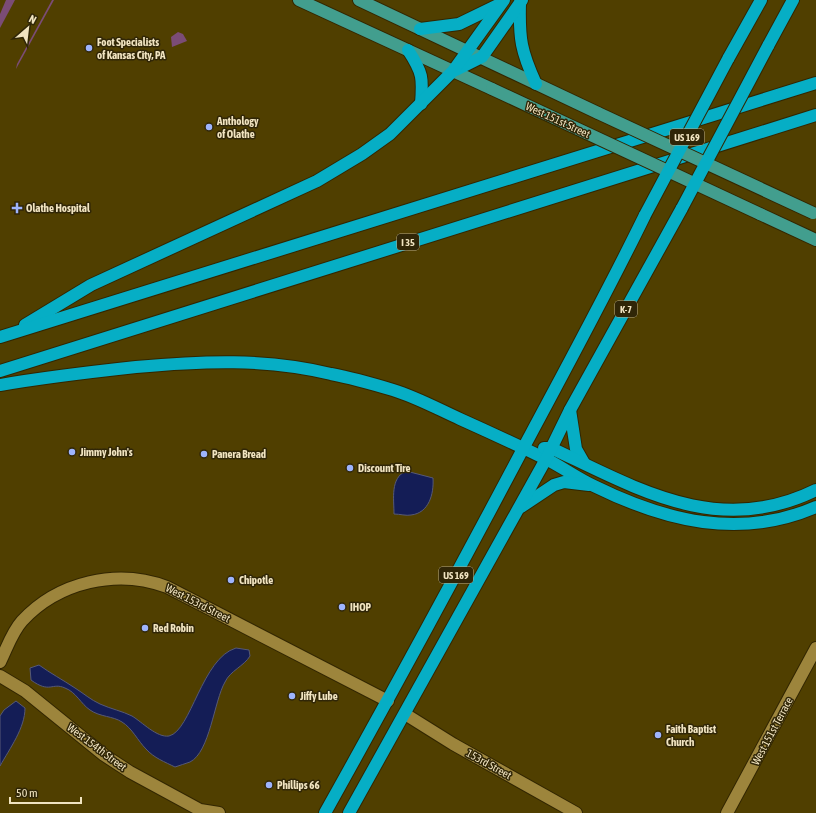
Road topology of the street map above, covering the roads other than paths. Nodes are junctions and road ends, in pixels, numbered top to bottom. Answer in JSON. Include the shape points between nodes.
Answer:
{"nodes":[{"id":1,"x":299,"y":0,"type":"edge"},
{"id":2,"x":359,"y":0,"type":"edge"},
{"id":3,"x":761,"y":0,"type":"edge"},
{"id":4,"x":792,"y":0,"type":"edge"},
{"id":5,"x":503,"y":1,"type":"edge"},
{"id":6,"x":521,"y":2,"type":"edge"},
{"id":7,"x":420,"y":29,"type":"junction"},
{"id":8,"x":408,"y":50,"type":"junction"},
{"id":9,"x":468,"y":51,"type":"junction"},
{"id":10,"x":482,"y":57,"type":"junction"},
{"id":11,"x":453,"y":71,"type":"junction"},
{"id":12,"x":816,"y":83,"type":"edge"},
{"id":13,"x":536,"y":84,"type":"junction"},
{"id":14,"x":420,"y":104,"type":"junction"},
{"id":15,"x":816,"y":115,"type":"edge"},
{"id":16,"x":815,"y":213,"type":"edge"},
{"id":17,"x":816,"y":240,"type":"edge"},
{"id":18,"x":3,"y":336,"type":"edge"},
{"id":19,"x":0,"y":371,"type":"edge"},
{"id":20,"x":0,"y":386,"type":"edge"},
{"id":21,"x":570,"y":410,"type":"junction"},
{"id":22,"x":523,"y":448,"type":"junction"},
{"id":23,"x":551,"y":448,"type":"junction"},
{"id":24,"x":546,"y":459,"type":"junction"},
{"id":25,"x":584,"y":463,"type":"junction"},
{"id":26,"x":593,"y":485,"type":"junction"},
{"id":27,"x":816,"y":490,"type":"edge"},
{"id":28,"x":816,"y":507,"type":"edge"},
{"id":29,"x":518,"y":508,"type":"junction"},
{"id":30,"x":816,"y":648,"type":"edge"},
{"id":31,"x":0,"y":662,"type":"edge"},
{"id":32,"x":0,"y":676,"type":"edge"},
{"id":33,"x":388,"y":701,"type":"junction"},
{"id":34,"x":405,"y":714,"type":"junction"},
{"id":35,"x":201,"y":812,"type":"edge"},
{"id":36,"x":219,"y":813,"type":"edge"},
{"id":37,"x":325,"y":813,"type":"edge"},
{"id":38,"x":349,"y":813,"type":"edge"},
{"id":39,"x":576,"y":813,"type":"edge"},
{"id":40,"x":727,"y":813,"type":"edge"}],
"edges":[{"from":1,"to":8,"type":"main road","name":"West 151st Street"},
{"from":2,"to":7,"type":"main road","name":"West 151st Street"},
{"from":3,"to":22,"type":"highway","number":"US 169","bridge":true},
{"from":4,"to":21,"type":"highway","number":"K-7","bridge":true,"via":[[682,208]]},
{"from":5,"to":7,"type":"highway","via":[[459,24]]},
{"from":5,"to":9,"type":"highway"},
{"from":6,"to":10,"type":"highway"},
{"from":6,"to":13,"type":"highway","via":[[520,39],[526,62]]},
{"from":7,"to":9,"type":"main road","name":"West 151st Street"},
{"from":8,"to":11,"type":"main road","name":"West 151st Street"},
{"from":8,"to":14,"type":"highway","via":[[422,79]]},
{"from":9,"to":10,"type":"main road","name":"West 151st Street"},
{"from":9,"to":11,"type":"highway"},
{"from":10,"to":11,"type":"highway"},
{"from":10,"to":13,"type":"main road","name":"West 151st Street"},
{"from":11,"to":14,"type":"highway"},
{"from":11,"to":17,"type":"main road","name":"West 151st Street","bridge":true},
{"from":12,"to":18,"type":"highway"},
{"from":13,"to":16,"type":"main road","name":"West 151st Street","bridge":true},
{"from":14,"to":18,"type":"highway","via":[[390,134],[339,169],[91,285]]},
{"from":15,"to":19,"type":"highway","number":"I 35"},
{"from":20,"to":22,"type":"highway","via":[[57,375],[179,363],[234,361],[292,365],[394,390]]},
{"from":21,"to":23,"type":"highway","number":"K-7"},
{"from":21,"to":25,"type":"highway","via":[[576,449]]},
{"from":22,"to":23,"type":"highway"},
{"from":22,"to":24,"type":"highway"},
{"from":22,"to":33,"type":"highway","number":"US 169"},
{"from":23,"to":24,"type":"highway","number":"K-7"},
{"from":23,"to":25,"type":"highway"},
{"from":24,"to":26,"type":"highway"},
{"from":24,"to":29,"type":"highway","number":"K-7"},
{"from":25,"to":27,"type":"highway","via":[[667,500],[712,509],[775,504]]},
{"from":26,"to":28,"type":"highway","number":"US 169","via":[[655,512],[704,523],[756,523],[791,516]]},
{"from":26,"to":29,"type":"highway","number":"US 169","via":[[564,482],[554,485]]},
{"from":29,"to":34,"type":"highway","number":"US 169"},
{"from":30,"to":40,"type":"street","name":"West 151st Terrace"},
{"from":31,"to":33,"type":"street","name":"West 153rd Street","via":[[22,622],[51,599],[74,587],[94,581],[128,578],[167,586]]},
{"from":32,"to":35,"type":"street","name":"West 154th Street","via":[[41,704],[104,755]]},
{"from":33,"to":37,"type":"highway","number":"US 169"},
{"from":34,"to":38,"type":"highway","number":"US 169"},
{"from":34,"to":39,"type":"street","name":"153rd Street"},
{"from":35,"to":36,"type":"street","name":"West 154th Street"}]}
